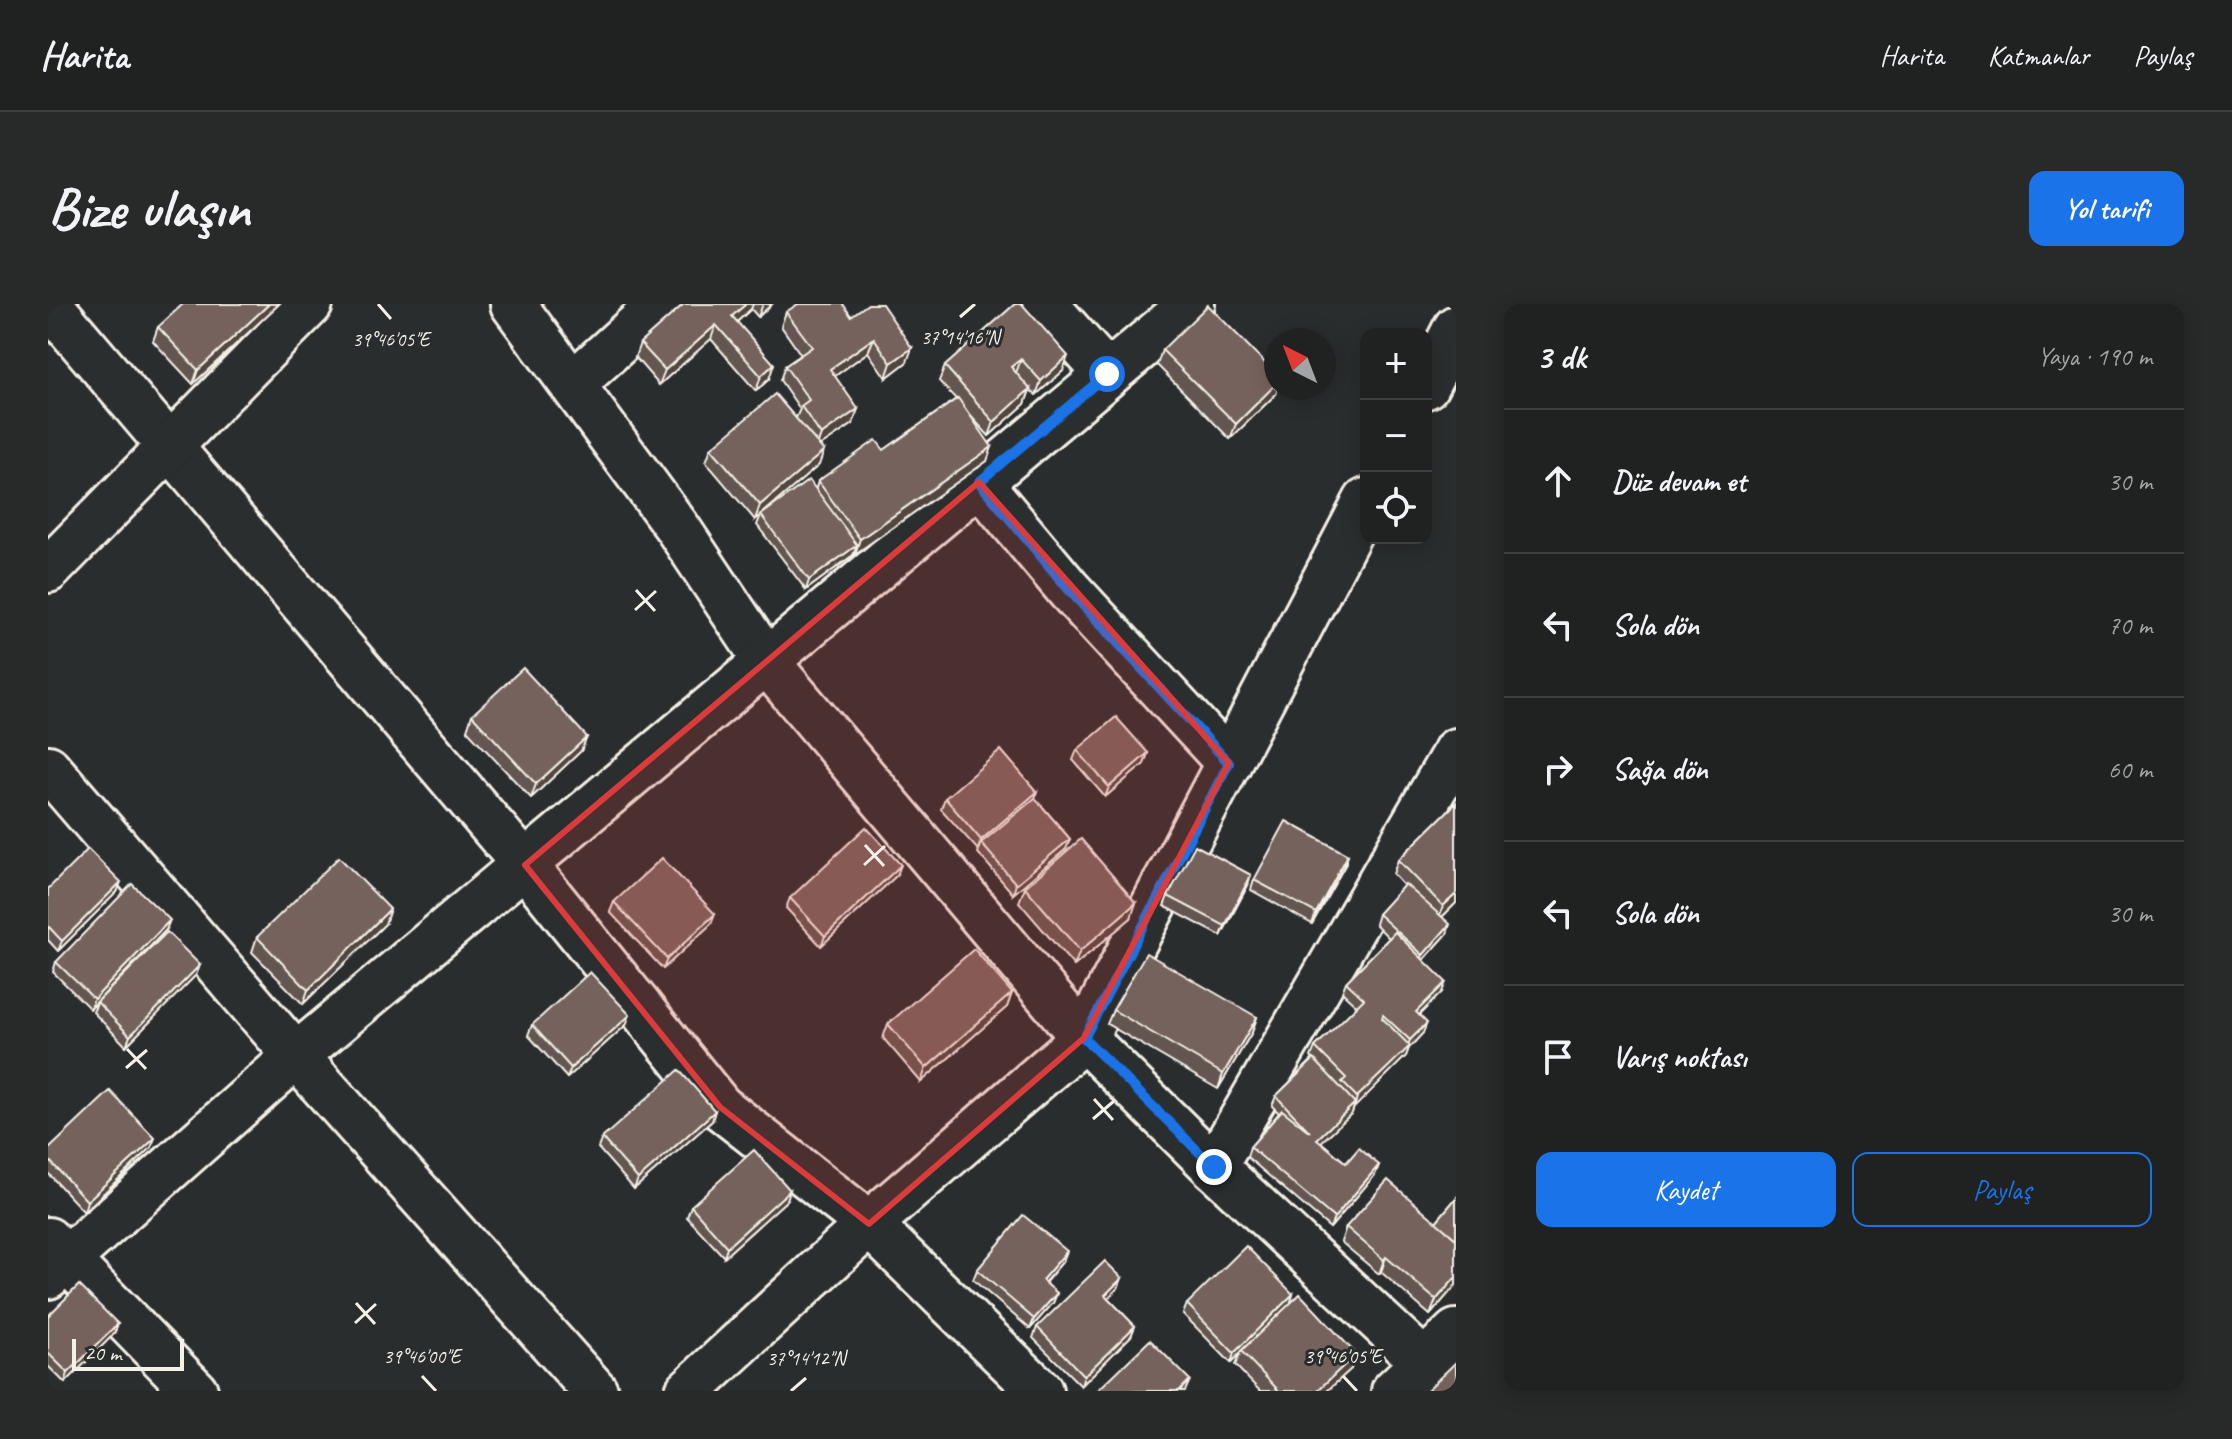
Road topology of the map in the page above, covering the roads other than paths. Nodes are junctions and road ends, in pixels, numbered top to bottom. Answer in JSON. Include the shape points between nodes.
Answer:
{"nodes":[{"id":1,"x":49,"y":304,"type":"edge"},
{"id":2,"x":310,"y":304,"type":"edge"},
{"id":3,"x":513,"y":304,"type":"edge"},
{"id":4,"x":661,"y":304,"type":"edge"},
{"id":5,"x":1045,"y":304,"type":"edge"},
{"id":6,"x":1192,"y":304,"type":"edge"},
{"id":7,"x":1456,"y":328,"type":"edge"},
{"id":8,"x":1107,"y":374,"type":"junction"},
{"id":9,"x":1432,"y":374,"type":"edge"},
{"id":10,"x":574,"y":383,"type":"junction"},
{"id":11,"x":169,"y":448,"type":"junction"},
{"id":12,"x":979,"y":482,"type":"junction"},
{"id":13,"x":1360,"y":512,"type":"edge"},
{"id":14,"x":48,"y":570,"type":"edge"},
{"id":15,"x":766,"y":661,"type":"junction"},
{"id":16,"x":1456,"y":751,"type":"edge"},
{"id":17,"x":1229,"y":763,"type":"junction"},
{"id":18,"x":48,"y":768,"type":"edge"},
{"id":19,"x":525,"y":865,"type":"junction"},
{"id":20,"x":1084,"y":1038,"type":"junction"},
{"id":21,"x":296,"y":1056,"type":"junction"},
{"id":22,"x":1214,"y":1167,"type":"junction"},
{"id":23,"x":869,"y":1224,"type":"junction"},
{"id":24,"x":54,"y":1258,"type":"edge"},
{"id":25,"x":1456,"y":1332,"type":"edge"},
{"id":26,"x":1409,"y":1377,"type":"edge"},
{"id":27,"x":195,"y":1391,"type":"edge"},
{"id":28,"x":595,"y":1391,"type":"edge"},
{"id":29,"x":688,"y":1391,"type":"edge"},
{"id":30,"x":1040,"y":1391,"type":"edge"}],
"edges":[{"from":1,"to":11,"type":"street"},
{"from":2,"to":11,"type":"street"},
{"from":3,"to":10,"type":"street"},
{"from":4,"to":10,"type":"street"},
{"from":5,"to":8,"type":"street"},
{"from":6,"to":8,"type":"street"},
{"from":7,"to":9,"type":"street"},
{"from":8,"to":12,"type":"street"},
{"from":10,"to":15,"type":"street"},
{"from":11,"to":14,"type":"street"},
{"from":11,"to":19,"type":"street"},
{"from":12,"to":15,"type":"street"},
{"from":12,"to":17,"type":"street","via":[[1069,590]]},
{"from":13,"to":17,"type":"street"},
{"from":15,"to":19,"type":"street"},
{"from":15,"to":20,"type":"street"},
{"from":16,"to":22,"type":"street"},
{"from":17,"to":20,"type":"street"},
{"from":18,"to":21,"type":"street"},
{"from":19,"to":21,"type":"street"},
{"from":19,"to":23,"type":"street","via":[[720,1107]]},
{"from":20,"to":22,"type":"street"},
{"from":20,"to":23,"type":"street"},
{"from":21,"to":24,"type":"street"},
{"from":21,"to":28,"type":"street"},
{"from":22,"to":26,"type":"street"},
{"from":23,"to":29,"type":"street"},
{"from":23,"to":30,"type":"street"},
{"from":24,"to":27,"type":"street"},
{"from":25,"to":26,"type":"street"}]}
